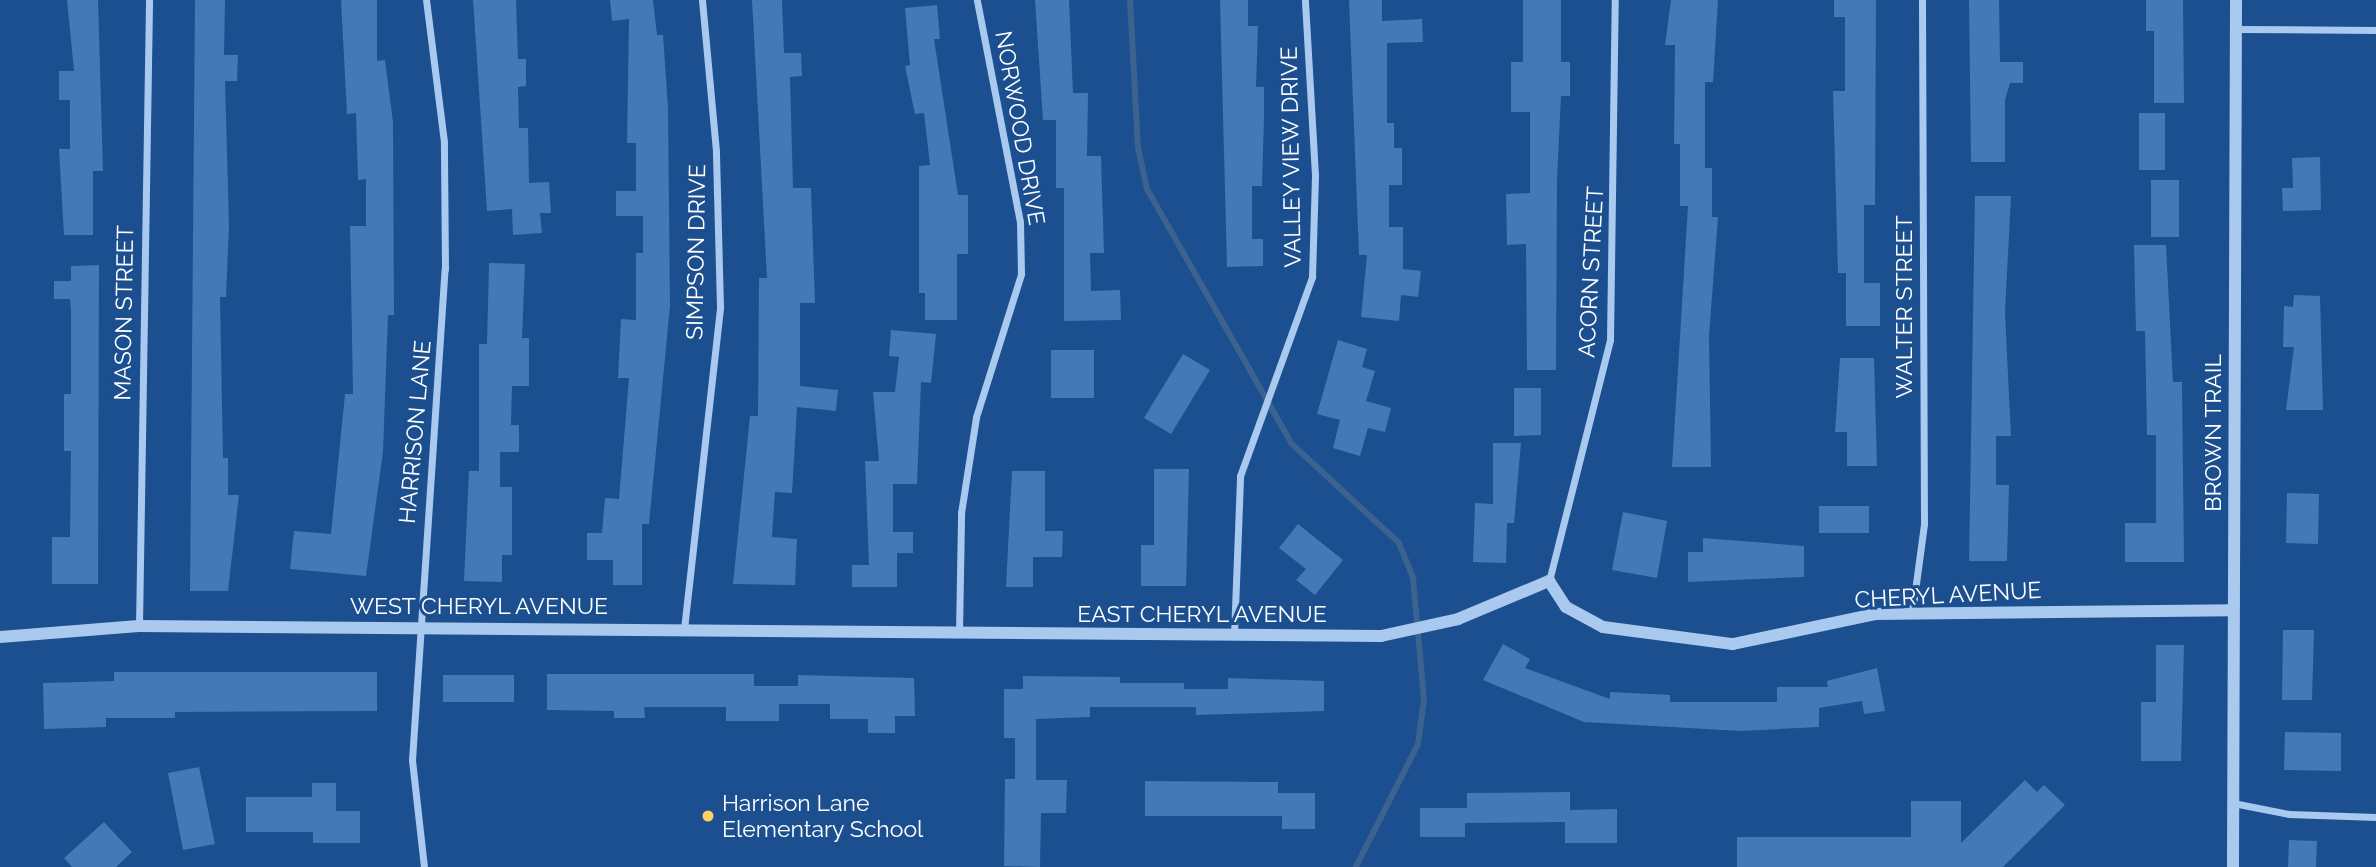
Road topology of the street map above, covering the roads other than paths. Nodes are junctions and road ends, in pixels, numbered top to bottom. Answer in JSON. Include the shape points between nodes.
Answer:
{"nodes":[{"id":1,"x":149,"y":0,"type":"edge"},
{"id":2,"x":426,"y":0,"type":"edge"},
{"id":3,"x":702,"y":0,"type":"edge"},
{"id":4,"x":977,"y":0,"type":"edge"},
{"id":5,"x":1305,"y":0,"type":"edge"},
{"id":6,"x":1615,"y":0,"type":"edge"},
{"id":7,"x":1922,"y":0,"type":"edge"},
{"id":8,"x":2236,"y":0,"type":"edge"},
{"id":9,"x":2236,"y":29,"type":"junction"},
{"id":10,"x":2376,"y":30,"type":"edge"},
{"id":11,"x":1549,"y":581,"type":"junction"},
{"id":12,"x":2233,"y":610,"type":"junction"},
{"id":13,"x":1912,"y":613,"type":"junction"},
{"id":14,"x":139,"y":626,"type":"junction"},
{"id":15,"x":417,"y":627,"type":"junction"},
{"id":16,"x":684,"y":629,"type":"junction"},
{"id":17,"x":959,"y":634,"type":"junction"},
{"id":18,"x":1234,"y":635,"type":"junction"},
{"id":19,"x":0,"y":637,"type":"edge"},
{"id":20,"x":2233,"y":803,"type":"junction"},
{"id":21,"x":2376,"y":817,"type":"edge"},
{"id":22,"x":424,"y":867,"type":"edge"},
{"id":23,"x":2233,"y":867,"type":"edge"}],
"edges":[{"from":1,"to":14,"type":"street","name":"MASON STREET"},
{"from":2,"to":15,"type":"street","name":"HARRISON LANE","via":[[444,142],[445,269]]},
{"from":3,"to":16,"type":"street","name":"SIMPSON DRIVE","via":[[716,151],[720,307]]},
{"from":4,"to":17,"type":"street","name":"NORWOOD DRIVE","via":[[1020,222],[1021,274],[976,417],[961,513]]},
{"from":5,"to":18,"type":"street","name":"VALLEY VIEW DRIVE","via":[[1315,175],[1312,277],[1240,476]]},
{"from":6,"to":11,"type":"street","name":"ACORN STREET","via":[[1611,340]]},
{"from":7,"to":13,"type":"street","name":"WALTER STREET","via":[[1924,524]]},
{"from":8,"to":9,"type":"street","name":"BROWN TRAIL"},
{"from":9,"to":10,"type":"street"},
{"from":9,"to":12,"type":"street","name":"BROWN TRAIL"},
{"from":11,"to":13,"type":"street","name":"CHERYL AVENUE","via":[[1566,607],[1603,627],[1689,642],[1733,644]]},
{"from":11,"to":18,"type":"street","name":"EAST CHERYL AVENUE","via":[[1408,633]]},
{"from":12,"to":13,"type":"street","name":"CHERYL AVENUE"},
{"from":12,"to":20,"type":"street","name":"BROWN TRAIL"},
{"from":14,"to":15,"type":"street","name":"WEST CHERYL AVENUE"},
{"from":14,"to":19,"type":"street","name":"WEST CHERYL AVENUE"},
{"from":15,"to":16,"type":"street","name":"WEST CHERYL AVENUE"},
{"from":15,"to":22,"type":"street","name":"HARRISON LANE","via":[[412,760]]},
{"from":16,"to":17,"type":"street","name":"WEST CHERYL AVENUE"},
{"from":17,"to":18,"type":"street","name":"EAST CHERYL AVENUE"},
{"from":20,"to":21,"type":"street","via":[[2289,814]]},
{"from":20,"to":23,"type":"street","name":"BROWN TRAIL"}]}
